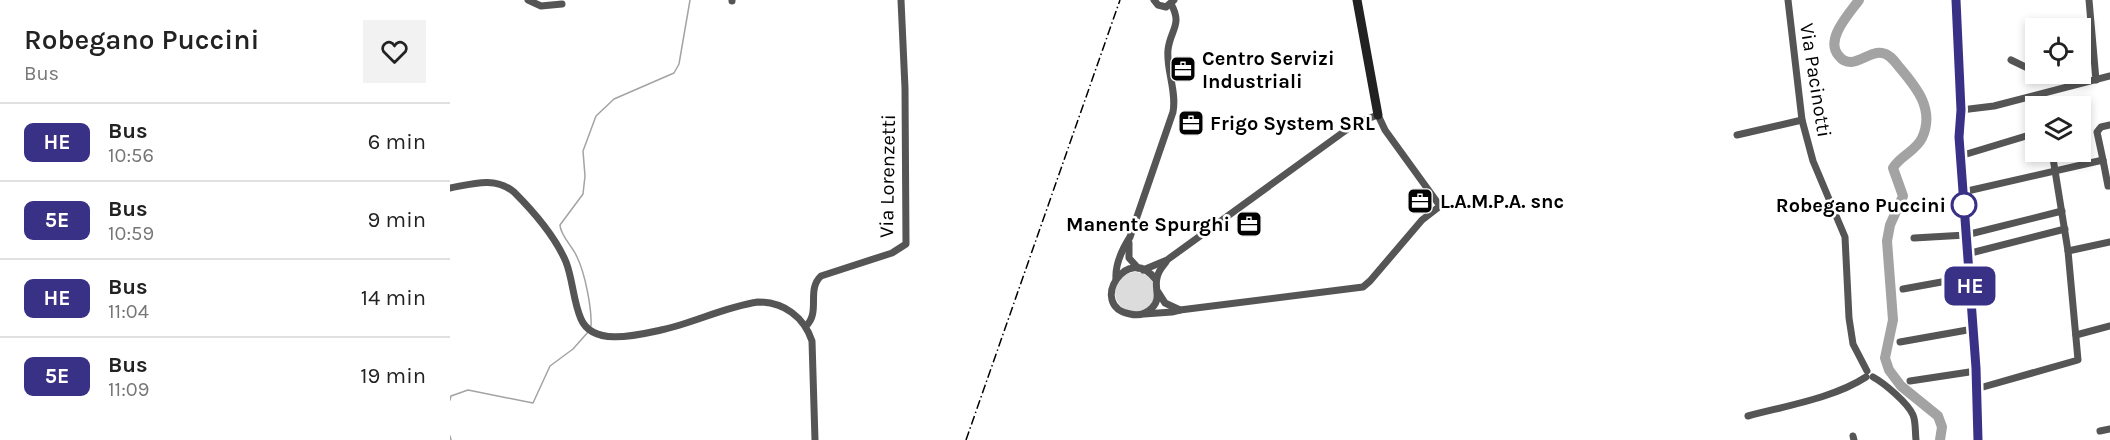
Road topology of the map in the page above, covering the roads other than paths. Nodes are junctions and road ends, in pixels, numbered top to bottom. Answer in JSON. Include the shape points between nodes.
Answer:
{"nodes":[{"id":1,"x":528,"y":0,"type":"edge"},
{"id":2,"x":901,"y":0,"type":"edge"},
{"id":3,"x":1154,"y":0,"type":"edge"},
{"id":4,"x":1357,"y":0,"type":"edge"},
{"id":5,"x":1788,"y":0,"type":"edge"},
{"id":6,"x":1956,"y":0,"type":"edge"},
{"id":7,"x":2090,"y":0,"type":"edge"},
{"id":8,"x":1173,"y":2,"type":"edge"},
{"id":9,"x":562,"y":4,"type":"dead end"},
{"id":10,"x":2011,"y":60,"type":"dead end"},
{"id":11,"x":2025,"y":67,"type":"edge"},
{"id":12,"x":2110,"y":76,"type":"edge"},
{"id":13,"x":2096,"y":80,"type":"junction"},
{"id":14,"x":2043,"y":94,"type":"joint"},
{"id":15,"x":1961,"y":110,"type":"junction"},
{"id":16,"x":1378,"y":115,"type":"junction"},
{"id":17,"x":1802,"y":120,"type":"junction"},
{"id":18,"x":2110,"y":125,"type":"edge"},
{"id":19,"x":1737,"y":135,"type":"dead end"},
{"id":20,"x":2025,"y":136,"type":"edge"},
{"id":21,"x":1960,"y":156,"type":"junction"},
{"id":22,"x":2103,"y":160,"type":"junction"},
{"id":23,"x":2054,"y":162,"type":"edge"},
{"id":24,"x":2056,"y":171,"type":"junction"},
{"id":25,"x":2110,"y":186,"type":"edge"},
{"id":26,"x":450,"y":188,"type":"edge"},
{"id":27,"x":1963,"y":192,"type":"junction"},
{"id":28,"x":2062,"y":211,"type":"junction"},
{"id":29,"x":2065,"y":229,"type":"junction"},
{"id":30,"x":1966,"y":235,"type":"junction"},
{"id":31,"x":1130,"y":237,"type":"junction"},
{"id":32,"x":1914,"y":238,"type":"dead end"},
{"id":33,"x":2110,"y":242,"type":"edge"},
{"id":34,"x":2068,"y":251,"type":"junction"},
{"id":35,"x":1967,"y":254,"type":"junction"},
{"id":36,"x":1167,"y":260,"type":"junction"},
{"id":37,"x":1141,"y":269,"type":"junction"},
{"id":38,"x":1969,"y":277,"type":"junction"},
{"id":39,"x":1116,"y":279,"type":"junction"},
{"id":40,"x":1156,"y":280,"type":"junction"},
{"id":41,"x":1903,"y":289,"type":"dead end"},
{"id":42,"x":1158,"y":292,"type":"junction"},
{"id":43,"x":1180,"y":310,"type":"junction"},
{"id":44,"x":1144,"y":314,"type":"junction"},
{"id":45,"x":806,"y":326,"type":"junction"},
{"id":46,"x":2110,"y":326,"type":"edge"},
{"id":47,"x":1973,"y":329,"type":"junction"},
{"id":48,"x":2076,"y":335,"type":"junction"},
{"id":49,"x":1900,"y":342,"type":"dead end"},
{"id":50,"x":1976,"y":371,"type":"junction"},
{"id":51,"x":1868,"y":375,"type":"junction"},
{"id":52,"x":1910,"y":381,"type":"dead end"},
{"id":53,"x":1976,"y":389,"type":"junction"},
{"id":54,"x":1748,"y":416,"type":"dead end"},
{"id":55,"x":2110,"y":429,"type":"edge"},
{"id":56,"x":2100,"y":431,"type":"dead end"},
{"id":57,"x":815,"y":440,"type":"edge"},
{"id":58,"x":1916,"y":440,"type":"edge"},
{"id":59,"x":1978,"y":440,"type":"edge"}],
"edges":[{"from":1,"to":9,"type":"street","via":[[541,6]]},
{"from":2,"to":45,"type":"street","name":"Via Lorenzetti","via":[[906,244],[896,251],[820,276],[814,284],[814,311]]},
{"from":3,"to":8,"type":"street","via":[[1162,7]]},
{"from":4,"to":16,"type":"main road"},
{"from":5,"to":17,"type":"street","name":"Via Pacinotti"},
{"from":6,"to":15,"type":"main road"},
{"from":7,"to":13,"type":"street"},
{"from":8,"to":31,"type":"street","via":[[1177,18],[1168,50],[1173,112]]},
{"from":10,"to":11,"type":"street"},
{"from":12,"to":13,"type":"street"},
{"from":13,"to":14,"type":"street"},
{"from":14,"to":15,"type":"street"},
{"from":15,"to":21,"type":"main road"},
{"from":16,"to":36,"type":"street","via":[[1349,128]]},
{"from":16,"to":43,"type":"street","via":[[1440,206],[1422,220],[1371,281],[1363,287]]},
{"from":17,"to":19,"type":"street"},
{"from":17,"to":51,"type":"street","name":"Via Pacinotti","via":[[1813,161],[1845,237],[1848,318],[1853,344]]},
{"from":18,"to":22,"type":"street","via":[[2097,132]]},
{"from":20,"to":21,"type":"street"},
{"from":21,"to":27,"type":"main road"},
{"from":22,"to":24,"type":"street"},
{"from":22,"to":25,"type":"street"},
{"from":23,"to":24,"type":"street"},
{"from":24,"to":27,"type":"street"},
{"from":24,"to":28,"type":"street"},
{"from":26,"to":45,"type":"street","via":[[492,182],[514,192],[562,253],[579,313],[584,325],[595,335],[660,330],[758,302],[782,306]]},
{"from":27,"to":30,"type":"main road"},
{"from":28,"to":29,"type":"street"},
{"from":28,"to":30,"type":"street"},
{"from":29,"to":34,"type":"street"},
{"from":29,"to":35,"type":"street"},
{"from":30,"to":32,"type":"street"},
{"from":30,"to":35,"type":"main road"},
{"from":31,"to":37,"type":"street","via":[[1129,258]]},
{"from":31,"to":39,"type":"street"},
{"from":33,"to":34,"type":"street"},
{"from":34,"to":48,"type":"street"},
{"from":35,"to":38,"type":"main road"},
{"from":36,"to":37,"type":"street"},
{"from":36,"to":40,"type":"street"},
{"from":37,"to":39,"type":"street","via":[[1126,270]]},
{"from":37,"to":40,"type":"street"},
{"from":38,"to":41,"type":"street"},
{"from":38,"to":47,"type":"main road"},
{"from":39,"to":44,"type":"street","via":[[1111,290],[1115,304],[1124,312]]},
{"from":40,"to":42,"type":"street"},
{"from":42,"to":43,"type":"street","via":[[1165,303]]},
{"from":42,"to":44,"type":"street","via":[[1154,306]]},
{"from":43,"to":44,"type":"street"},
{"from":45,"to":57,"type":"street","via":[[813,349]]},
{"from":46,"to":48,"type":"street"},
{"from":47,"to":49,"type":"street"},
{"from":47,"to":50,"type":"main road"},
{"from":48,"to":53,"type":"street","via":[[2078,360]]},
{"from":50,"to":52,"type":"street"},
{"from":50,"to":53,"type":"main road"},
{"from":51,"to":54,"type":"street","via":[[1840,390]]},
{"from":51,"to":58,"type":"street","name":"Via Pacinotti","via":[[1909,409]]},
{"from":53,"to":59,"type":"main road"},
{"from":55,"to":56,"type":"street"}]}
